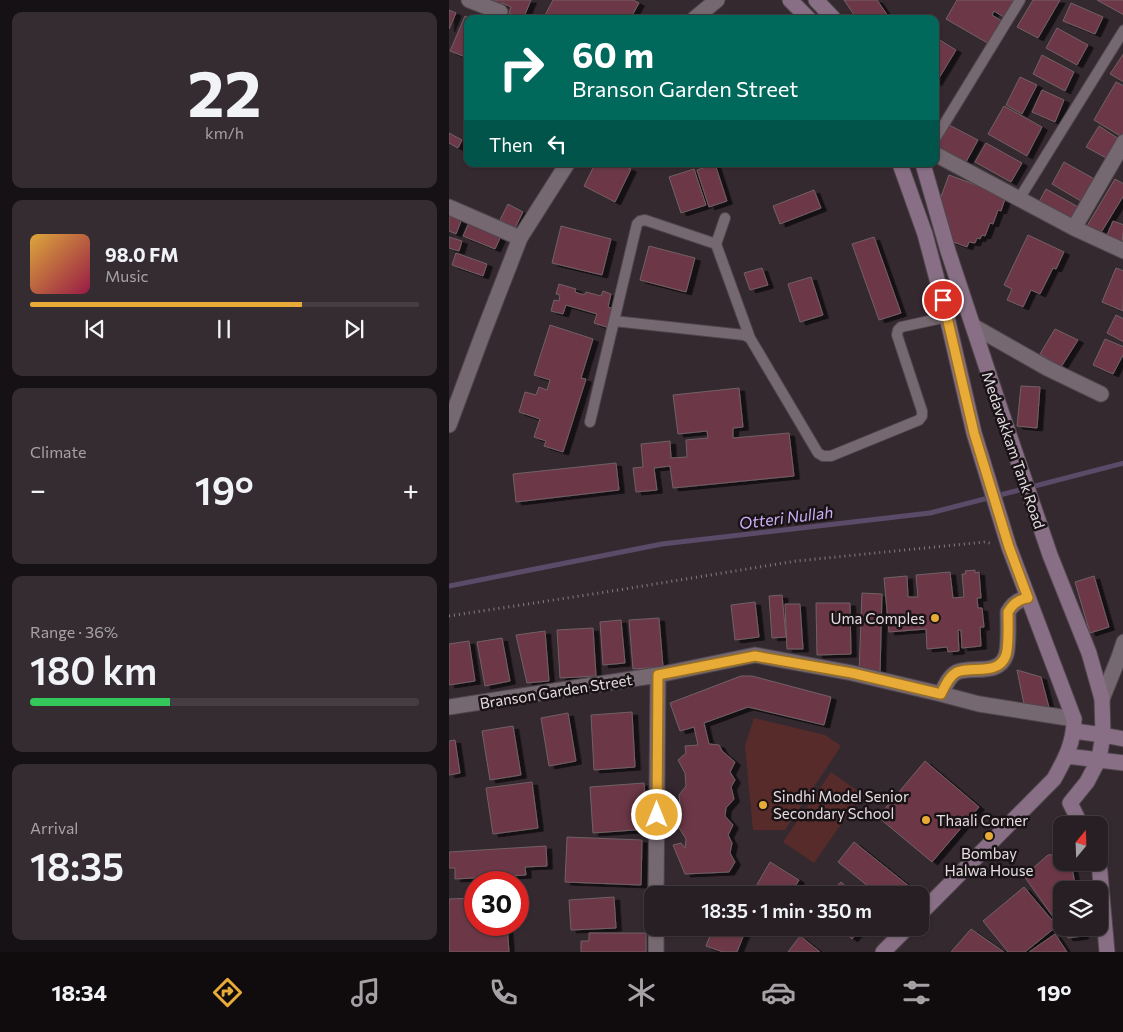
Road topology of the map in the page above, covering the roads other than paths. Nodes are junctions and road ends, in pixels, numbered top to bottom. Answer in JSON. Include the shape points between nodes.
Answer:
{"nodes":[{"id":1,"x":469,"y":0,"type":"edge"},
{"id":2,"x":717,"y":0,"type":"edge"},
{"id":3,"x":790,"y":0,"type":"edge"},
{"id":4,"x":816,"y":0,"type":"edge"},
{"id":5,"x":1020,"y":0,"type":"edge"},
{"id":6,"x":500,"y":12,"type":"dead end"},
{"id":7,"x":699,"y":15,"type":"edge"},
{"id":8,"x":805,"y":15,"type":"edge"},
{"id":9,"x":830,"y":15,"type":"edge"},
{"id":10,"x":1123,"y":30,"type":"edge"},
{"id":11,"x":939,"y":132,"type":"edge"},
{"id":12,"x":1123,"y":142,"type":"edge"},
{"id":13,"x":939,"y":156,"type":"edge"},
{"id":14,"x":565,"y":167,"type":"edge"},
{"id":15,"x":902,"y":167,"type":"edge"},
{"id":16,"x":924,"y":167,"type":"edge"},
{"id":17,"x":1019,"y":199,"type":"junction"},
{"id":18,"x":449,"y":207,"type":"edge"},
{"id":19,"x":725,"y":218,"type":"dead end"},
{"id":20,"x":1074,"y":228,"type":"junction"},
{"id":21,"x":520,"y":238,"type":"junction"},
{"id":22,"x":716,"y":244,"type":"junction"},
{"id":23,"x":1123,"y":252,"type":"edge"},
{"id":24,"x":947,"y":317,"type":"junction"},
{"id":25,"x":614,"y":321,"type":"junction"},
{"id":26,"x":973,"y":326,"type":"junction"},
{"id":27,"x":750,"y":338,"type":"junction"},
{"id":28,"x":1101,"y":394,"type":"dead end"},
{"id":29,"x":590,"y":422,"type":"dead end"},
{"id":30,"x":449,"y":425,"type":"edge"},
{"id":31,"x":1028,"y":598,"type":"junction"},
{"id":32,"x":1123,"y":642,"type":"edge"},
{"id":33,"x":1121,"y":658,"type":"edge"},
{"id":34,"x":658,"y":675,"type":"junction"},
{"id":35,"x":941,"y":694,"type":"junction"},
{"id":36,"x":1102,"y":699,"type":"junction"},
{"id":37,"x":449,"y":707,"type":"edge"},
{"id":38,"x":1074,"y":725,"type":"junction"},
{"id":39,"x":1103,"y":735,"type":"junction"},
{"id":40,"x":1123,"y":740,"type":"edge"},
{"id":41,"x":1067,"y":756,"type":"junction"},
{"id":42,"x":1099,"y":759,"type":"junction"},
{"id":43,"x":1123,"y":763,"type":"edge"},
{"id":44,"x":1076,"y":816,"type":"edge"},
{"id":45,"x":1100,"y":871,"type":"edge"},
{"id":46,"x":657,"y":886,"type":"edge"},
{"id":47,"x":929,"y":905,"type":"edge"},
{"id":48,"x":656,"y":936,"type":"edge"},
{"id":49,"x":899,"y":936,"type":"edge"},
{"id":50,"x":656,"y":952,"type":"edge"},
{"id":51,"x":883,"y":952,"type":"edge"},
{"id":52,"x":1107,"y":952,"type":"edge"}],
"edges":[{"from":1,"to":6,"type":"street"},
{"from":2,"to":7,"type":"street"},
{"from":3,"to":8,"type":"main road"},
{"from":4,"to":9,"type":"main road"},
{"from":5,"to":11,"type":"lane"},
{"from":10,"to":17,"type":"lane"},
{"from":12,"to":20,"type":"street"},
{"from":13,"to":17,"type":"street"},
{"from":14,"to":21,"type":"street"},
{"from":15,"to":24,"type":"main road","name":"Medavakkam Tank Road","via":[[925,234]]},
{"from":16,"to":26,"type":"main road","name":"Medavakkam Tank Road"},
{"from":17,"to":20,"type":"street"},
{"from":18,"to":21,"type":"street"},
{"from":19,"to":22,"type":"lane"},
{"from":20,"to":23,"type":"street"},
{"from":21,"to":30,"type":"street"},
{"from":22,"to":25,"type":"lane","via":[[640,220]]},
{"from":22,"to":27,"type":"lane"},
{"from":24,"to":27,"type":"lane","via":[[898,330],[922,411],[919,420],[831,456],[818,453]]},
{"from":24,"to":31,"type":"main road","name":"Medavakkam Tank Road","via":[[974,433]]},
{"from":25,"to":27,"type":"lane"},
{"from":25,"to":29,"type":"lane"},
{"from":26,"to":28,"type":"street"},
{"from":26,"to":36,"type":"main road","name":"Medavakkam Tank Road","via":[[1050,555],[1089,653]]},
{"from":31,"to":35,"type":"street","via":[[1019,599],[1008,612],[1006,654],[1002,662],[991,669],[957,672],[948,680]]},
{"from":31,"to":38,"type":"main road","name":"Medavakkam Tank Road"},
{"from":32,"to":33,"type":"street"},
{"from":33,"to":36,"type":"street"},
{"from":34,"to":35,"type":"street","name":"Branson Garden Street","via":[[755,656],[852,673]]},
{"from":34,"to":37,"type":"street","name":"Branson Garden Street"},
{"from":34,"to":46,"type":"street"},
{"from":35,"to":38,"type":"street","name":"Branson Garden Street"},
{"from":36,"to":39,"type":"main road","name":"Medavakkam Tank Road"},
{"from":38,"to":39,"type":"main road"},
{"from":38,"to":41,"type":"main road"},
{"from":39,"to":40,"type":"main road"},
{"from":39,"to":42,"type":"main road","name":"Medavakkam Tank Road"},
{"from":41,"to":42,"type":"main road"},
{"from":41,"to":47,"type":"main road","via":[[1054,779]]},
{"from":42,"to":43,"type":"main road"},
{"from":42,"to":44,"type":"main road","name":"Medavakkam Tank Road","via":[[1087,782],[1070,803]]},
{"from":45,"to":52,"type":"main road"},
{"from":48,"to":50,"type":"street"},
{"from":49,"to":51,"type":"main road"}]}
